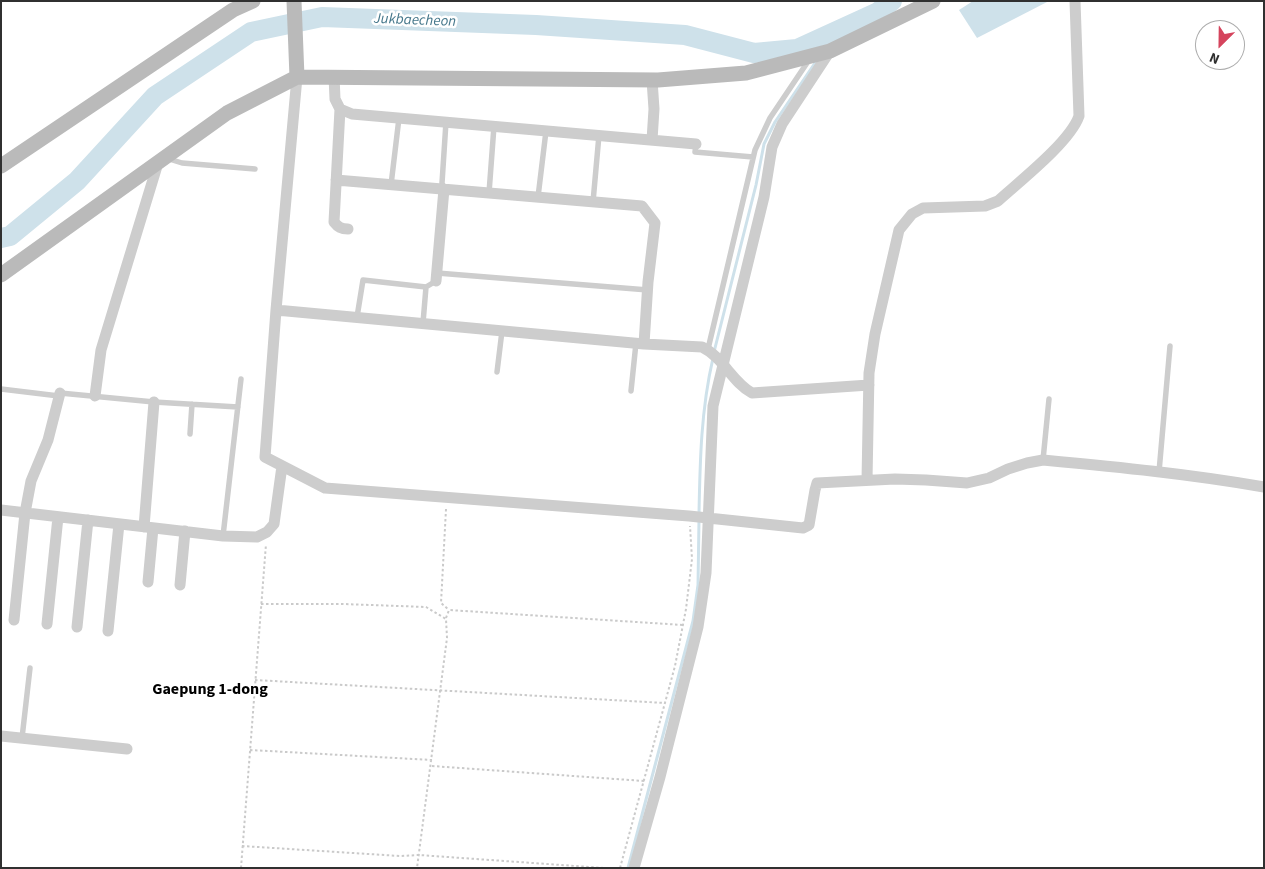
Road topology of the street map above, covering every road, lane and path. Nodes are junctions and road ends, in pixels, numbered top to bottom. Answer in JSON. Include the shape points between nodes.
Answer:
{"nodes":[{"id":1,"x":253,"y":1,"type":"edge"},
{"id":2,"x":294,"y":1,"type":"edge"},
{"id":3,"x":932,"y":1,"type":"edge"},
{"id":4,"x":1075,"y":1,"type":"edge"},
{"id":5,"x":830,"y":51,"type":"junction"},
{"id":6,"x":812,"y":56,"type":"junction"},
{"id":7,"x":334,"y":76,"type":"junction"},
{"id":8,"x":297,"y":77,"type":"junction"},
{"id":9,"x":652,"y":80,"type":"junction"},
{"id":10,"x":340,"y":109,"type":"junction"},
{"id":11,"x":398,"y":118,"type":"junction"},
{"id":12,"x":446,"y":122,"type":"junction"},
{"id":13,"x":494,"y":126,"type":"junction"},
{"id":14,"x":546,"y":131,"type":"junction"},
{"id":15,"x":599,"y":135,"type":"junction"},
{"id":16,"x":652,"y":140,"type":"junction"},
{"id":17,"x":696,"y":144,"type":"joint"},
{"id":18,"x":753,"y":157,"type":"junction"},
{"id":19,"x":161,"y":160,"type":"junction"},
{"id":20,"x":1,"y":166,"type":"edge"},
{"id":21,"x":255,"y":169,"type":"dead end"},
{"id":22,"x":336,"y":180,"type":"junction"},
{"id":23,"x":391,"y":185,"type":"junction"},
{"id":24,"x":444,"y":190,"type":"junction"},
{"id":25,"x":489,"y":193,"type":"junction"},
{"id":26,"x":538,"y":197,"type":"junction"},
{"id":27,"x":593,"y":202,"type":"junction"},
{"id":28,"x":348,"y":229,"type":"dead end"},
{"id":29,"x":1,"y":275,"type":"edge"},
{"id":30,"x":433,"y":280,"type":"junction"},
{"id":31,"x":648,"y":290,"type":"junction"},
{"id":32,"x":276,"y":310,"type":"junction"},
{"id":33,"x":356,"y":318,"type":"junction"},
{"id":34,"x":423,"y":324,"type":"junction"},
{"id":35,"x":502,"y":331,"type":"junction"},
{"id":36,"x":640,"y":344,"type":"junction"},
{"id":37,"x":1170,"y":346,"type":"dead end"},
{"id":38,"x":708,"y":349,"type":"junction"},
{"id":39,"x":723,"y":364,"type":"junction"},
{"id":40,"x":497,"y":372,"type":"dead end"},
{"id":41,"x":241,"y":379,"type":"dead end"},
{"id":42,"x":869,"y":385,"type":"junction"},
{"id":43,"x":1,"y":389,"type":"edge"},
{"id":44,"x":631,"y":391,"type":"dead end"},
{"id":45,"x":59,"y":395,"type":"junction"},
{"id":46,"x":95,"y":396,"type":"junction"},
{"id":47,"x":1049,"y":399,"type":"dead end"},
{"id":48,"x":154,"y":402,"type":"junction"},
{"id":49,"x":192,"y":404,"type":"junction"},
{"id":50,"x":238,"y":408,"type":"junction"},
{"id":51,"x":190,"y":434,"type":"dead end"},
{"id":52,"x":1042,"y":460,"type":"junction"},
{"id":53,"x":282,"y":466,"type":"junction"},
{"id":54,"x":1159,"y":472,"type":"junction"},
{"id":55,"x":867,"y":480,"type":"junction"},
{"id":56,"x":1264,"y":487,"type":"edge"},
{"id":57,"x":447,"y":498,"type":"junction"},
{"id":58,"x":1,"y":510,"type":"edge"},
{"id":59,"x":26,"y":513,"type":"junction"},
{"id":60,"x":58,"y":517,"type":"junction"},
{"id":61,"x":699,"y":518,"type":"junction"},
{"id":62,"x":88,"y":520,"type":"junction"},
{"id":63,"x":119,"y":524,"type":"junction"},
{"id":64,"x":148,"y":527,"type":"junction"},
{"id":65,"x":185,"y":531,"type":"junction"},
{"id":66,"x":266,"y":532,"type":"junction"},
{"id":67,"x":223,"y":536,"type":"junction"},
{"id":68,"x":148,"y":582,"type":"dead end"},
{"id":69,"x":180,"y":585,"type":"dead end"},
{"id":70,"x":261,"y":604,"type":"junction"},
{"id":71,"x":449,"y":610,"type":"junction"},
{"id":72,"x":446,"y":619,"type":"junction"},
{"id":73,"x":14,"y":620,"type":"dead end"},
{"id":74,"x":47,"y":624,"type":"dead end"},
{"id":75,"x":683,"y":625,"type":"junction"},
{"id":76,"x":77,"y":628,"type":"dead end"},
{"id":77,"x":108,"y":631,"type":"dead end"},
{"id":78,"x":30,"y":668,"type":"dead end"},
{"id":79,"x":255,"y":680,"type":"junction"},
{"id":80,"x":441,"y":690,"type":"junction"},
{"id":81,"x":665,"y":703,"type":"junction"},
{"id":82,"x":1,"y":736,"type":"edge"},
{"id":83,"x":22,"y":738,"type":"junction"},
{"id":84,"x":127,"y":749,"type":"dead end"},
{"id":85,"x":250,"y":750,"type":"junction"},
{"id":86,"x":432,"y":760,"type":"junction"},
{"id":87,"x":431,"y":766,"type":"junction"},
{"id":88,"x":644,"y":781,"type":"junction"},
{"id":89,"x":242,"y":846,"type":"junction"},
{"id":90,"x":419,"y":854,"type":"junction"},
{"id":91,"x":241,"y":868,"type":"edge"},
{"id":92,"x":417,"y":868,"type":"edge"},
{"id":93,"x":604,"y":868,"type":"edge"},
{"id":94,"x":620,"y":868,"type":"edge"},
{"id":95,"x":634,"y":868,"type":"edge"}],
"edges":[{"from":1,"to":20,"type":"street","via":[[233,10]]},
{"from":2,"to":8,"type":"street"},
{"from":3,"to":5,"type":"street"},
{"from":4,"to":42,"type":"street","via":[[1079,116],[1076,124],[1062,142],[998,201],[985,206],[924,208],[912,214],[899,230],[875,334]]},
{"from":5,"to":6,"type":"street"},
{"from":5,"to":39,"type":"street","via":[[782,124],[772,147],[764,197]]},
{"from":6,"to":9,"type":"street","via":[[746,73]]},
{"from":6,"to":18,"type":"lane","via":[[770,118]]},
{"from":7,"to":8,"type":"street"},
{"from":7,"to":9,"type":"street"},
{"from":7,"to":10,"type":"street","via":[[335,99]]},
{"from":8,"to":19,"type":"street","via":[[227,113]]},
{"from":8,"to":32,"type":"street"},
{"from":9,"to":16,"type":"street"},
{"from":10,"to":11,"type":"street","via":[[352,114]]},
{"from":10,"to":22,"type":"street"},
{"from":11,"to":12,"type":"street"},
{"from":11,"to":23,"type":"lane"},
{"from":12,"to":13,"type":"street"},
{"from":12,"to":24,"type":"lane"},
{"from":13,"to":14,"type":"street"},
{"from":13,"to":25,"type":"lane"},
{"from":14,"to":15,"type":"street"},
{"from":14,"to":26,"type":"lane"},
{"from":15,"to":16,"type":"street"},
{"from":15,"to":27,"type":"lane"},
{"from":16,"to":17,"type":"street"},
{"from":17,"to":18,"type":"lane","via":[[695,152]]},
{"from":18,"to":38,"type":"lane"},
{"from":19,"to":21,"type":"lane"},
{"from":19,"to":29,"type":"street"},
{"from":19,"to":46,"type":"street","via":[[101,350]]},
{"from":22,"to":23,"type":"street"},
{"from":22,"to":28,"type":"street","via":[[334,222],[342,229]]},
{"from":23,"to":24,"type":"street"},
{"from":24,"to":25,"type":"street"},
{"from":24,"to":30,"type":"street"},
{"from":25,"to":26,"type":"street"},
{"from":26,"to":27,"type":"street"},
{"from":27,"to":31,"type":"street","via":[[642,206],[655,223]]},
{"from":30,"to":31,"type":"lane"},
{"from":30,"to":33,"type":"lane","via":[[363,280]]},
{"from":30,"to":34,"type":"lane"},
{"from":31,"to":36,"type":"street"},
{"from":32,"to":33,"type":"street"},
{"from":32,"to":53,"type":"street","via":[[265,457]]},
{"from":33,"to":34,"type":"street"},
{"from":34,"to":35,"type":"street"},
{"from":35,"to":36,"type":"street"},
{"from":35,"to":40,"type":"lane"},
{"from":36,"to":38,"type":"street"},
{"from":36,"to":44,"type":"lane"},
{"from":37,"to":54,"type":"lane"},
{"from":38,"to":39,"type":"street"},
{"from":39,"to":42,"type":"street","via":[[743,388],[752,393]]},
{"from":39,"to":61,"type":"street","via":[[713,406],[710,462]]},
{"from":41,"to":50,"type":"lane"},
{"from":42,"to":55,"type":"street"},
{"from":43,"to":45,"type":"lane"},
{"from":45,"to":46,"type":"lane"},
{"from":45,"to":59,"type":"street","via":[[48,440],[31,481]]},
{"from":46,"to":48,"type":"lane"},
{"from":47,"to":52,"type":"lane"},
{"from":48,"to":49,"type":"lane"},
{"from":48,"to":64,"type":"street"},
{"from":49,"to":50,"type":"lane"},
{"from":49,"to":51,"type":"lane"},
{"from":50,"to":67,"type":"lane"},
{"from":52,"to":54,"type":"street"},
{"from":52,"to":55,"type":"street","via":[[967,483]]},
{"from":53,"to":57,"type":"street","via":[[324,488]]},
{"from":53,"to":66,"type":"street","via":[[274,524]]},
{"from":54,"to":56,"type":"street"},
{"from":55,"to":61,"type":"street","via":[[817,483],[809,525],[803,528]]},
{"from":57,"to":61,"type":"street"},
{"from":57,"to":71,"type":"path","via":[[441,603]]},
{"from":58,"to":59,"type":"street"},
{"from":59,"to":60,"type":"street"},
{"from":59,"to":73,"type":"street"},
{"from":60,"to":62,"type":"street"},
{"from":60,"to":74,"type":"street"},
{"from":61,"to":75,"type":"path"},
{"from":61,"to":95,"type":"street","via":[[706,573],[698,626]]},
{"from":62,"to":63,"type":"street"},
{"from":62,"to":76,"type":"street"},
{"from":63,"to":64,"type":"street"},
{"from":63,"to":77,"type":"street"},
{"from":64,"to":65,"type":"street"},
{"from":64,"to":68,"type":"street"},
{"from":65,"to":67,"type":"street"},
{"from":65,"to":69,"type":"street"},
{"from":66,"to":67,"type":"street","via":[[257,537]]},
{"from":66,"to":70,"type":"path"},
{"from":70,"to":72,"type":"path","via":[[426,606]]},
{"from":70,"to":79,"type":"path"},
{"from":71,"to":72,"type":"path"},
{"from":71,"to":75,"type":"path"},
{"from":72,"to":80,"type":"path"},
{"from":75,"to":81,"type":"path"},
{"from":78,"to":83,"type":"lane"},
{"from":79,"to":80,"type":"path"},
{"from":79,"to":85,"type":"path"},
{"from":80,"to":81,"type":"path"},
{"from":80,"to":86,"type":"path"},
{"from":81,"to":88,"type":"path"},
{"from":82,"to":83,"type":"street"},
{"from":83,"to":84,"type":"street"},
{"from":85,"to":86,"type":"path"},
{"from":85,"to":89,"type":"path"},
{"from":86,"to":87,"type":"path"},
{"from":87,"to":88,"type":"path"},
{"from":87,"to":90,"type":"path"},
{"from":88,"to":94,"type":"path"},
{"from":89,"to":90,"type":"path","via":[[400,856]]},
{"from":89,"to":91,"type":"path"},
{"from":90,"to":92,"type":"path"},
{"from":90,"to":93,"type":"path"}]}
